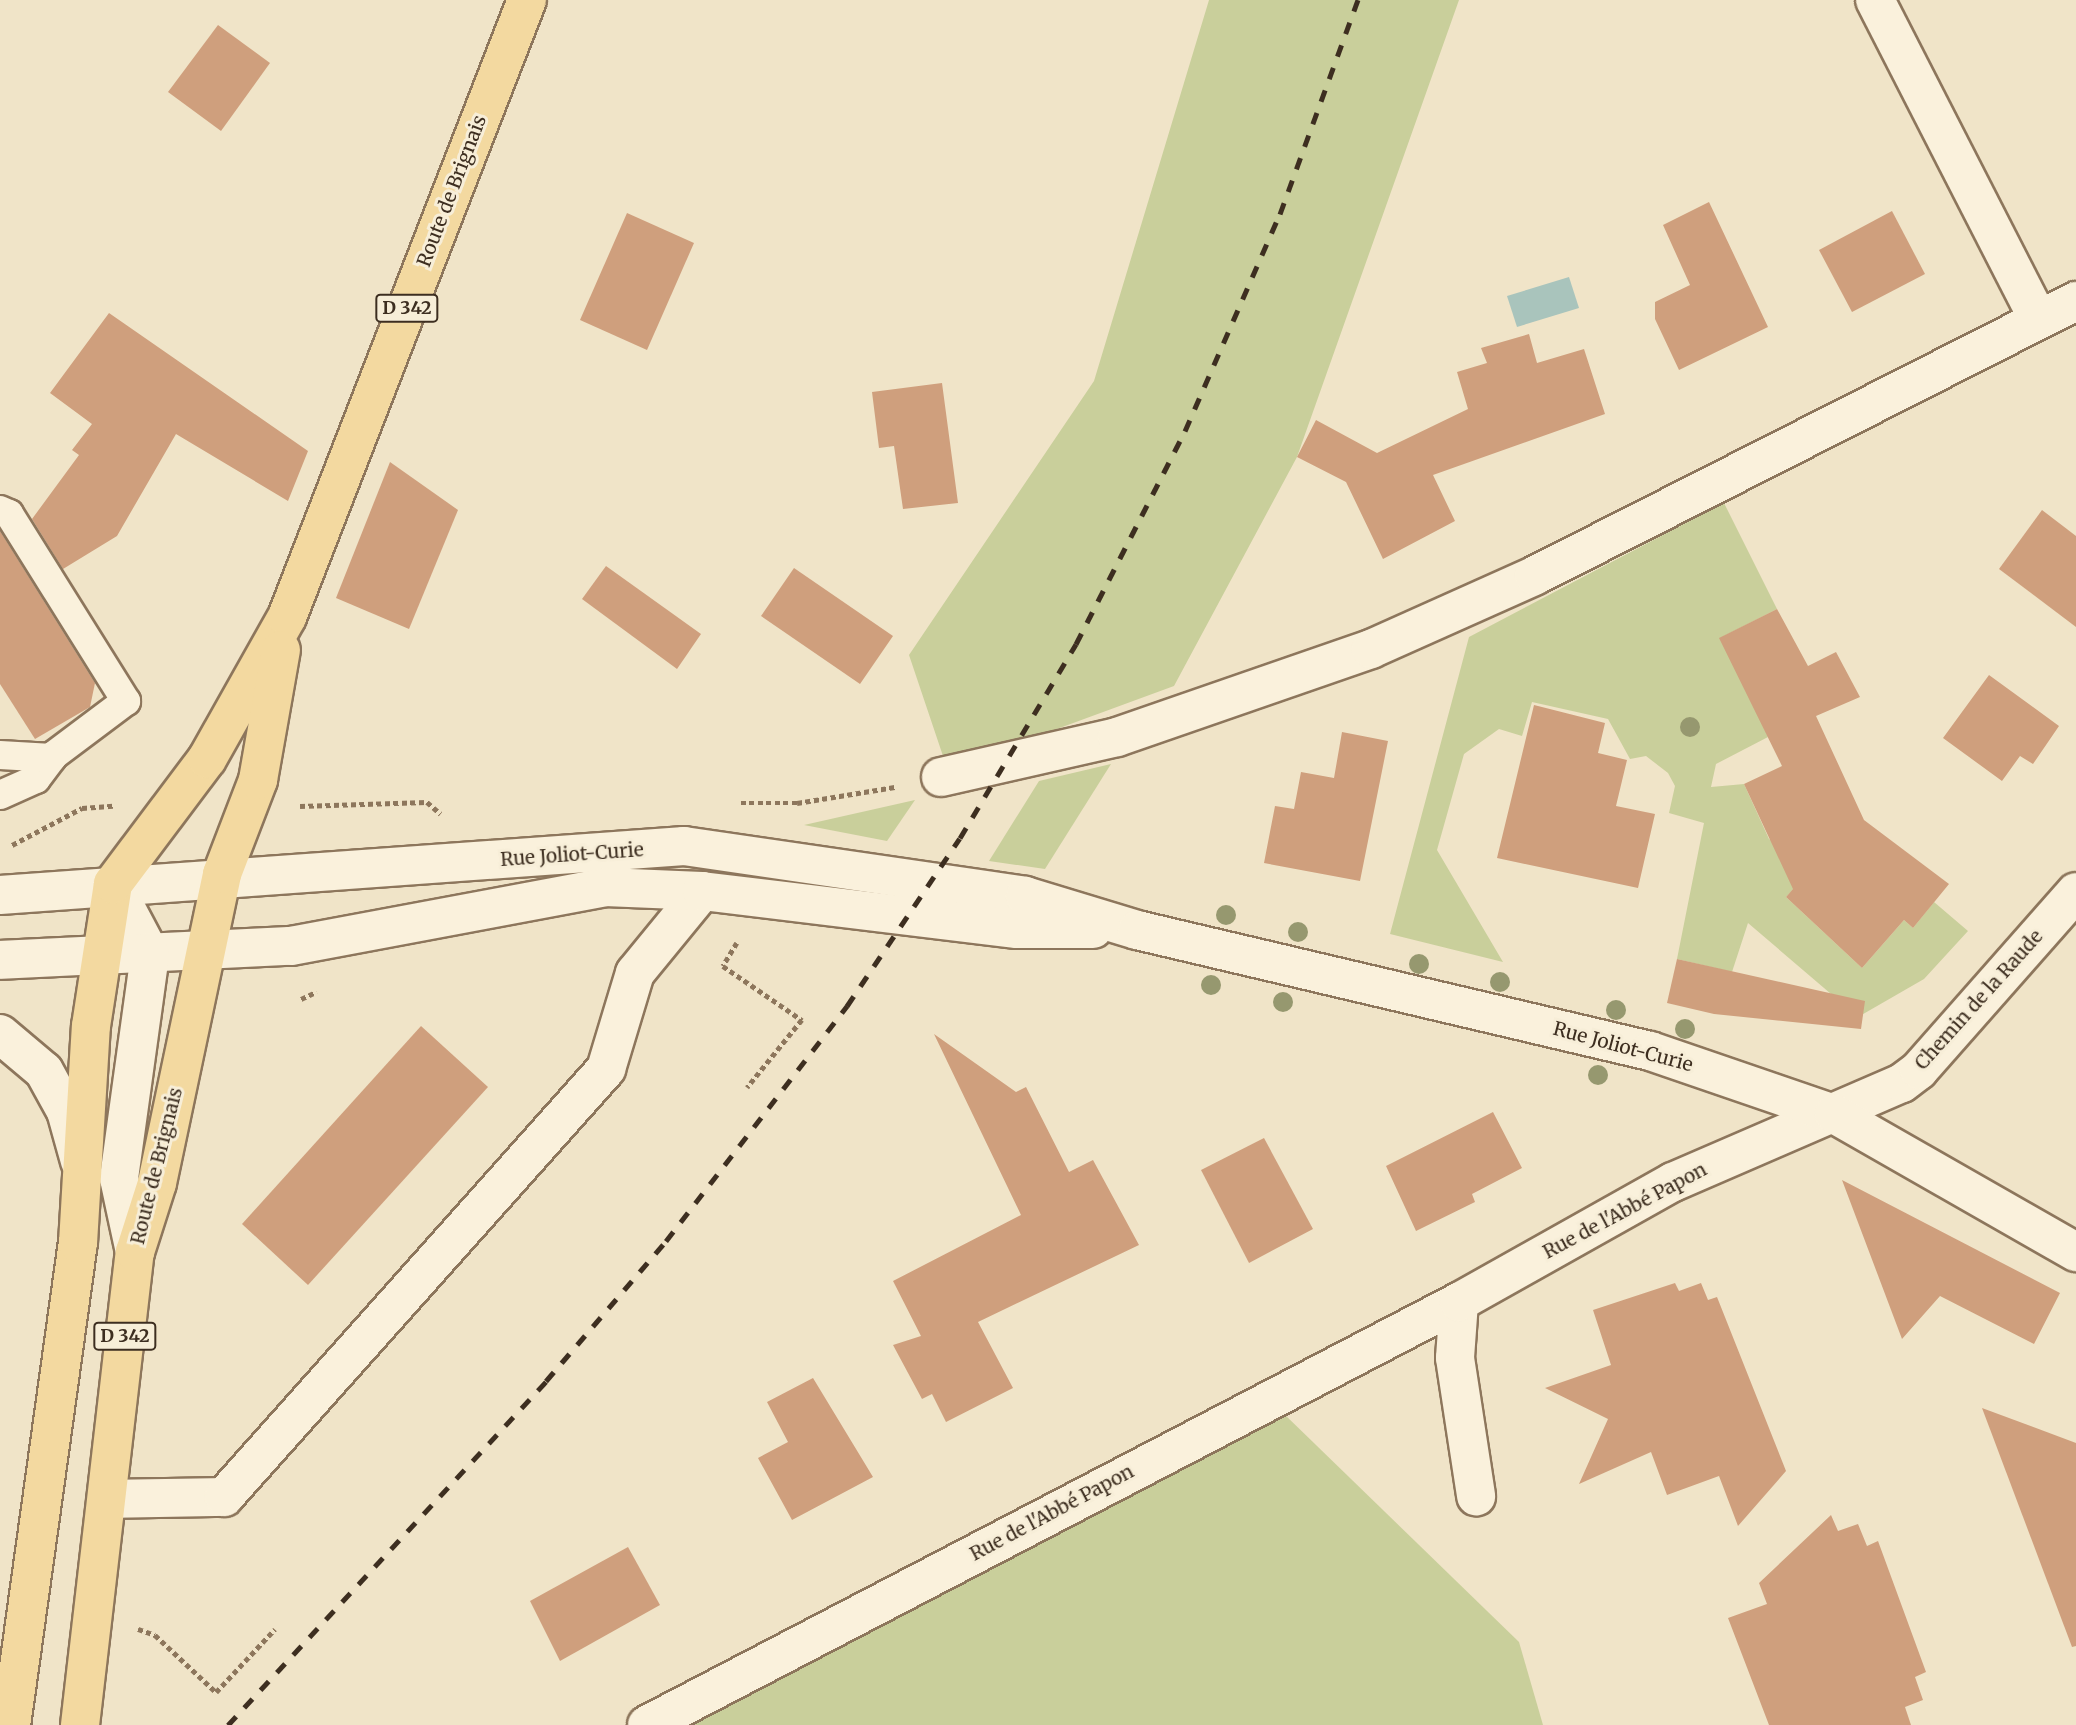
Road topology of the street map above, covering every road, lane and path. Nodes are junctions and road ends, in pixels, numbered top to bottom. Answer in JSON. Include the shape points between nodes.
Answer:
{"nodes":[{"id":1,"x":527,"y":0,"type":"edge"},
{"id":2,"x":1875,"y":0,"type":"edge"},
{"id":3,"x":2076,"y":301,"type":"edge"},
{"id":4,"x":2038,"y":319,"type":"junction"},
{"id":5,"x":0,"y":510,"type":"edge"},
{"id":6,"x":287,"y":617,"type":"junction"},
{"id":7,"x":0,"y":755,"type":"edge"},
{"id":8,"x":52,"y":758,"type":"junction"},
{"id":9,"x":941,"y":777,"type":"dead end"},
{"id":10,"x":0,"y":795,"type":"edge"},
{"id":11,"x":127,"y":805,"type":"dead end"},
{"id":12,"x":304,"y":806,"type":"dead end"},
{"id":13,"x":447,"y":819,"type":"dead end"},
{"id":14,"x":0,"y":851,"type":"edge"},
{"id":15,"x":222,"y":874,"type":"junction"},
{"id":16,"x":113,"y":884,"type":"junction"},
{"id":17,"x":702,"y":891,"type":"junction"},
{"id":18,"x":2076,"y":891,"type":"edge"},
{"id":19,"x":0,"y":895,"type":"edge"},
{"id":20,"x":1137,"y":930,"type":"junction"},
{"id":21,"x":204,"y":952,"type":"junction"},
{"id":22,"x":150,"y":954,"type":"junction"},
{"id":23,"x":99,"y":956,"type":"junction"},
{"id":24,"x":0,"y":960,"type":"edge"},
{"id":25,"x":723,"y":966,"type":"dead end"},
{"id":26,"x":0,"y":1034,"type":"edge"},
{"id":27,"x":747,"y":1088,"type":"dead end"},
{"id":28,"x":1834,"y":1114,"type":"junction"},
{"id":29,"x":83,"y":1173,"type":"junction"},
{"id":30,"x":135,"y":1252,"type":"junction"},
{"id":31,"x":2076,"y":1252,"type":"edge"},
{"id":32,"x":1459,"y":1302,"type":"junction"},
{"id":33,"x":1476,"y":1496,"type":"dead end"},
{"id":34,"x":107,"y":1499,"type":"junction"},
{"id":35,"x":275,"y":1629,"type":"dead end"},
{"id":36,"x":155,"y":1635,"type":"dead end"},
{"id":37,"x":11,"y":1725,"type":"edge"},
{"id":38,"x":80,"y":1725,"type":"edge"},
{"id":39,"x":647,"y":1725,"type":"edge"}],
"edges":[{"from":1,"to":6,"type":"main road","name":"Route de Brignais","number":"D 342"},
{"from":2,"to":4,"type":"street"},
{"from":3,"to":4,"type":"street"},
{"from":4,"to":9,"type":"street","via":[[1534,576],[1371,649],[1117,737]]},
{"from":5,"to":8,"type":"lane","via":[[9,514],[126,701]]},
{"from":6,"to":15,"type":"main road","name":"Route de Brignais","number":"D 342","via":[[258,780]]},
{"from":6,"to":16,"type":"main road","name":"Route de Brignais","number":"D 342","via":[[207,759]]},
{"from":7,"to":8,"type":"lane"},
{"from":8,"to":10,"type":"lane","via":[[36,779]]},
{"from":11,"to":14,"type":"path","via":[[82,808]]},
{"from":12,"to":13,"type":"path","via":[[427,802]]},
{"from":15,"to":16,"type":"street","name":"Rue Joliot-Curie"},
{"from":15,"to":20,"type":"street","name":"Rue Joliot-Curie","via":[[684,846],[1025,896]]},
{"from":15,"to":21,"type":"main road","name":"Route de Brignais","number":"D 342"},
{"from":16,"to":19,"type":"street","name":"Rue Joliot-Curie"},
{"from":16,"to":22,"type":"street"},
{"from":16,"to":23,"type":"main road","name":"Route de Brignais","number":"D 342"},
{"from":17,"to":20,"type":"street","name":"Rue Joliot-Curie","via":[[989,926]]},
{"from":17,"to":21,"type":"street","name":"Rue Joliot-Curie","via":[[605,887],[291,946]]},
{"from":17,"to":34,"type":"street","via":[[635,972],[606,1069],[224,1497]]},
{"from":18,"to":28,"type":"street","name":"Chemin de la Raude","via":[[1919,1070]]},
{"from":20,"to":28,"type":"street","name":"Rue Joliot-Curie","via":[[1650,1051]]},
{"from":21,"to":22,"type":"street","name":"Rue Joliot-Curie"},
{"from":21,"to":30,"type":"main road","name":"Route de Brignais","number":"D 342","via":[[157,1183]]},
{"from":22,"to":23,"type":"street","name":"Rue Joliot-Curie"},
{"from":22,"to":30,"type":"street","number":"D 342","via":[[119,1178]]},
{"from":23,"to":24,"type":"street","name":"Rue Joliot-Curie"},
{"from":23,"to":29,"type":"main road","name":"Route de Brignais","number":"D 342"},
{"from":25,"to":27,"type":"path","via":[[802,1020]]},
{"from":26,"to":29,"type":"street","via":[[44,1071],[66,1111]]},
{"from":28,"to":31,"type":"street","name":"Rue Joliot-Curie"},
{"from":28,"to":32,"type":"street","name":"Rue de l'Abbé Papon","via":[[1673,1182]]},
{"from":29,"to":37,"type":"main road","name":"Route de Brignais","number":"D 342"},
{"from":30,"to":34,"type":"main road","name":"Route de Brignais","number":"D 342"},
{"from":32,"to":33,"type":"street","via":[[1455,1358]]},
{"from":32,"to":39,"type":"street","name":"Rue de l'Abbé Papon"},
{"from":34,"to":38,"type":"main road","name":"Route de Brignais","number":"D 342"},
{"from":35,"to":36,"type":"path","via":[[216,1692]]}]}
